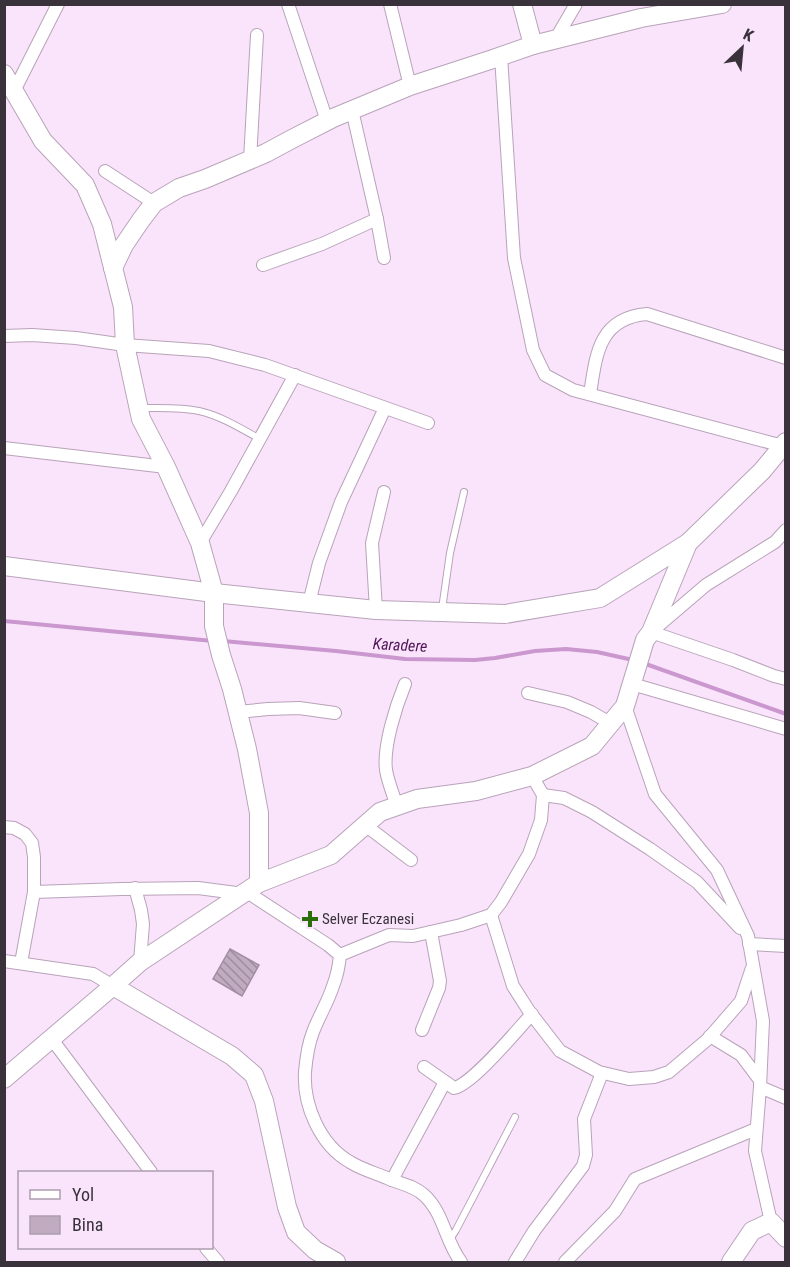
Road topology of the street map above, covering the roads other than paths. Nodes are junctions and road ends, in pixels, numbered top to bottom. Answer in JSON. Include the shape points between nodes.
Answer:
{"nodes":[{"id":1,"x":58,"y":4,"type":"edge"},
{"id":2,"x":288,"y":4,"type":"edge"},
{"id":3,"x":390,"y":4,"type":"edge"},
{"id":4,"x":522,"y":4,"type":"edge"},
{"id":5,"x":576,"y":4,"type":"edge"},
{"id":6,"x":722,"y":4,"type":"edge"},
{"id":7,"x":257,"y":35,"type":"dead end"},
{"id":8,"x":555,"y":40,"type":"junction"},
{"id":9,"x":533,"y":45,"type":"junction"},
{"id":10,"x":501,"y":57,"type":"junction"},
{"id":11,"x":4,"y":74,"type":"edge"},
{"id":12,"x":410,"y":86,"type":"junction"},
{"id":13,"x":14,"y":91,"type":"junction"},
{"id":14,"x":352,"y":110,"type":"junction"},
{"id":15,"x":327,"y":121,"type":"junction"},
{"id":16,"x":250,"y":160,"type":"junction"},
{"id":17,"x":105,"y":171,"type":"dead end"},
{"id":18,"x":154,"y":203,"type":"junction"},
{"id":19,"x":377,"y":219,"type":"junction"},
{"id":20,"x":384,"y":258,"type":"dead end"},
{"id":21,"x":263,"y":265,"type":"dead end"},
{"id":22,"x":113,"y":268,"type":"junction"},
{"id":23,"x":4,"y":336,"type":"edge"},
{"id":24,"x":125,"y":345,"type":"junction"},
{"id":25,"x":786,"y":358,"type":"edge"},
{"id":26,"x":294,"y":375,"type":"junction"},
{"id":27,"x":590,"y":394,"type":"junction"},
{"id":28,"x":139,"y":408,"type":"junction"},
{"id":29,"x":385,"y":408,"type":"junction"},
{"id":30,"x":428,"y":423,"type":"dead end"},
{"id":31,"x":260,"y":439,"type":"junction"},
{"id":32,"x":784,"y":444,"type":"edge"},
{"id":33,"x":4,"y":448,"type":"edge"},
{"id":34,"x":166,"y":467,"type":"junction"},
{"id":35,"x":384,"y":492,"type":"dead end"},
{"id":36,"x":464,"y":492,"type":"dead end"},
{"id":37,"x":786,"y":530,"type":"edge"},
{"id":38,"x":200,"y":543,"type":"junction"},
{"id":39,"x":688,"y":543,"type":"junction"},
{"id":40,"x":781,"y":543,"type":"edge"},
{"id":41,"x":4,"y":566,"type":"edge"},
{"id":42,"x":214,"y":593,"type":"junction"},
{"id":43,"x":309,"y":603,"type":"junction"},
{"id":44,"x":376,"y":610,"type":"junction"},
{"id":45,"x":441,"y":612,"type":"junction"},
{"id":46,"x":648,"y":636,"type":"junction"},
{"id":47,"x":786,"y":679,"type":"edge"},
{"id":48,"x":634,"y":680,"type":"junction"},
{"id":49,"x":405,"y":684,"type":"dead end"},
{"id":50,"x":528,"y":693,"type":"dead end"},
{"id":51,"x":624,"y":706,"type":"junction"},
{"id":52,"x":238,"y":712,"type":"junction"},
{"id":53,"x":335,"y":713,"type":"dead end"},
{"id":54,"x":610,"y":723,"type":"junction"},
{"id":55,"x":786,"y":729,"type":"edge"},
{"id":56,"x":532,"y":776,"type":"junction"},
{"id":57,"x":543,"y":795,"type":"junction"},
{"id":58,"x":397,"y":806,"type":"junction"},
{"id":59,"x":365,"y":825,"type":"junction"},
{"id":60,"x":4,"y":827,"type":"edge"},
{"id":61,"x":411,"y":860,"type":"dead end"},
{"id":62,"x":135,"y":888,"type":"junction"},
{"id":63,"x":250,"y":890,"type":"junction"},
{"id":64,"x":34,"y":892,"type":"junction"},
{"id":65,"x":491,"y":915,"type":"junction"},
{"id":66,"x":431,"y":932,"type":"junction"},
{"id":67,"x":748,"y":940,"type":"junction"},
{"id":68,"x":786,"y":946,"type":"edge"},
{"id":69,"x":340,"y":955,"type":"junction"},
{"id":70,"x":4,"y":960,"type":"edge"},
{"id":71,"x":140,"y":962,"type":"junction"},
{"id":72,"x":21,"y":963,"type":"junction"},
{"id":73,"x":752,"y":966,"type":"junction"},
{"id":74,"x":113,"y":986,"type":"junction"},
{"id":75,"x":532,"y":1014,"type":"junction"},
{"id":76,"x":422,"y":1030,"type":"dead end"},
{"id":77,"x":710,"y":1036,"type":"junction"},
{"id":78,"x":51,"y":1038,"type":"junction"},
{"id":79,"x":424,"y":1067,"type":"dead end"},
{"id":80,"x":602,"y":1073,"type":"junction"},
{"id":81,"x":4,"y":1079,"type":"edge"},
{"id":82,"x":446,"y":1082,"type":"junction"},
{"id":83,"x":759,"y":1083,"type":"junction"},
{"id":84,"x":786,"y":1098,"type":"edge"},
{"id":85,"x":515,"y":1117,"type":"dead end"},
{"id":86,"x":756,"y":1130,"type":"junction"},
{"id":87,"x":150,"y":1171,"type":"edge"},
{"id":88,"x":392,"y":1180,"type":"junction"},
{"id":89,"x":771,"y":1222,"type":"junction"},
{"id":90,"x":786,"y":1238,"type":"edge"},
{"id":91,"x":448,"y":1241,"type":"junction"},
{"id":92,"x":207,"y":1249,"type":"edge"},
{"id":93,"x":218,"y":1263,"type":"edge"},
{"id":94,"x":336,"y":1263,"type":"edge"},
{"id":95,"x":461,"y":1263,"type":"edge"},
{"id":96,"x":515,"y":1263,"type":"edge"},
{"id":97,"x":565,"y":1263,"type":"edge"},
{"id":98,"x":731,"y":1263,"type":"edge"}],
"edges":[{"from":1,"to":13,"type":"street"},
{"from":2,"to":15,"type":"street"},
{"from":3,"to":12,"type":"street"},
{"from":4,"to":9,"type":"street"},
{"from":5,"to":8,"type":"street"},
{"from":6,"to":8,"type":"street","via":[[641,18]]},
{"from":7,"to":16,"type":"street"},
{"from":8,"to":9,"type":"street"},
{"from":9,"to":10,"type":"street"},
{"from":10,"to":12,"type":"street"},
{"from":10,"to":27,"type":"street","via":[[514,258],[533,350],[545,375]]},
{"from":11,"to":13,"type":"street"},
{"from":12,"to":14,"type":"street"},
{"from":13,"to":22,"type":"street","via":[[43,141],[85,184],[102,224]]},
{"from":14,"to":15,"type":"street"},
{"from":14,"to":19,"type":"street"},
{"from":15,"to":16,"type":"street"},
{"from":16,"to":18,"type":"street","via":[[179,188]]},
{"from":17,"to":18,"type":"street"},
{"from":18,"to":22,"type":"street"},
{"from":19,"to":20,"type":"street"},
{"from":19,"to":21,"type":"street"},
{"from":22,"to":24,"type":"street","via":[[123,307]]},
{"from":23,"to":24,"type":"street","via":[[76,338]]},
{"from":24,"to":26,"type":"street","via":[[209,351]]},
{"from":24,"to":28,"type":"street"},
{"from":25,"to":27,"type":"street","via":[[647,314],[635,315],[620,322],[602,340]]},
{"from":26,"to":29,"type":"street"},
{"from":26,"to":31,"type":"street"},
{"from":27,"to":32,"type":"street"},
{"from":28,"to":31,"type":"lane","via":[[198,411]]},
{"from":28,"to":34,"type":"street"},
{"from":29,"to":30,"type":"street"},
{"from":29,"to":43,"type":"street","via":[[341,502]]},
{"from":31,"to":38,"type":"street"},
{"from":32,"to":39,"type":"street","via":[[762,471]]},
{"from":33,"to":34,"type":"street"},
{"from":34,"to":38,"type":"street"},
{"from":35,"to":44,"type":"street","via":[[372,543]]},
{"from":36,"to":45,"type":"lane"},
{"from":37,"to":40,"type":"street"},
{"from":38,"to":42,"type":"street"},
{"from":39,"to":45,"type":"street","via":[[600,598],[505,614]]},
{"from":39,"to":46,"type":"street"},
{"from":40,"to":46,"type":"street","via":[[706,585]]},
{"from":41,"to":42,"type":"street"},
{"from":42,"to":43,"type":"street"},
{"from":42,"to":52,"type":"street","via":[[214,626]]},
{"from":43,"to":44,"type":"street"},
{"from":44,"to":45,"type":"street"},
{"from":46,"to":47,"type":"street"},
{"from":46,"to":48,"type":"street"},
{"from":48,"to":51,"type":"street"},
{"from":48,"to":55,"type":"street"},
{"from":49,"to":58,"type":"street","via":[[396,705],[386,770]]},
{"from":50,"to":54,"type":"street","via":[[567,702]]},
{"from":51,"to":54,"type":"street"},
{"from":51,"to":67,"type":"street","via":[[655,794],[717,870]]},
{"from":52,"to":53,"type":"street","via":[[299,708]]},
{"from":52,"to":63,"type":"street","via":[[259,813]]},
{"from":54,"to":56,"type":"street","via":[[592,746]]},
{"from":56,"to":57,"type":"street"},
{"from":56,"to":58,"type":"street"},
{"from":57,"to":65,"type":"street","via":[[541,820],[529,854]]},
{"from":57,"to":67,"type":"street","via":[[564,798],[592,812],[697,882]]},
{"from":58,"to":59,"type":"street","via":[[380,812]]},
{"from":59,"to":61,"type":"street"},
{"from":59,"to":63,"type":"street","via":[[332,855]]},
{"from":60,"to":64,"type":"street","via":[[25,834],[32,843]]},
{"from":62,"to":63,"type":"street"},
{"from":62,"to":64,"type":"street"},
{"from":62,"to":71,"type":"street","via":[[143,924]]},
{"from":63,"to":69,"type":"street"},
{"from":63,"to":71,"type":"street"},
{"from":64,"to":72,"type":"street"},
{"from":65,"to":66,"type":"street"},
{"from":65,"to":75,"type":"street","via":[[513,986]]},
{"from":66,"to":69,"type":"street","via":[[389,935]]},
{"from":66,"to":76,"type":"street","via":[[440,981]]},
{"from":67,"to":68,"type":"street"},
{"from":67,"to":73,"type":"street"},
{"from":69,"to":88,"type":"street","via":[[333,987],[312,1035],[305,1072],[309,1105],[323,1135],[339,1154]]},
{"from":70,"to":72,"type":"street"},
{"from":71,"to":74,"type":"street"},
{"from":72,"to":74,"type":"street","via":[[93,974]]},
{"from":73,"to":77,"type":"street","via":[[741,1000]]},
{"from":73,"to":83,"type":"street","via":[[763,1021]]},
{"from":74,"to":78,"type":"street"},
{"from":74,"to":94,"type":"street","via":[[232,1056],[254,1075],[296,1232]]},
{"from":75,"to":80,"type":"street","via":[[560,1051]]},
{"from":75,"to":82,"type":"street","via":[[476,1074],[458,1087]]},
{"from":77,"to":80,"type":"street","via":[[669,1072],[628,1079]]},
{"from":77,"to":83,"type":"street","via":[[741,1055]]},
{"from":78,"to":81,"type":"street"},
{"from":78,"to":87,"type":"street"},
{"from":79,"to":82,"type":"street"},
{"from":80,"to":96,"type":"street","via":[[584,1119],[583,1166]]},
{"from":82,"to":88,"type":"street"},
{"from":83,"to":84,"type":"street"},
{"from":83,"to":86,"type":"street"},
{"from":85,"to":91,"type":"lane"},
{"from":86,"to":89,"type":"street","via":[[755,1151]]},
{"from":86,"to":97,"type":"street","via":[[635,1179],[615,1211]]},
{"from":88,"to":91,"type":"street","via":[[428,1198],[439,1214]]},
{"from":89,"to":90,"type":"street"},
{"from":89,"to":98,"type":"street","via":[[752,1231]]},
{"from":91,"to":95,"type":"street"},
{"from":92,"to":93,"type":"street"}]}
